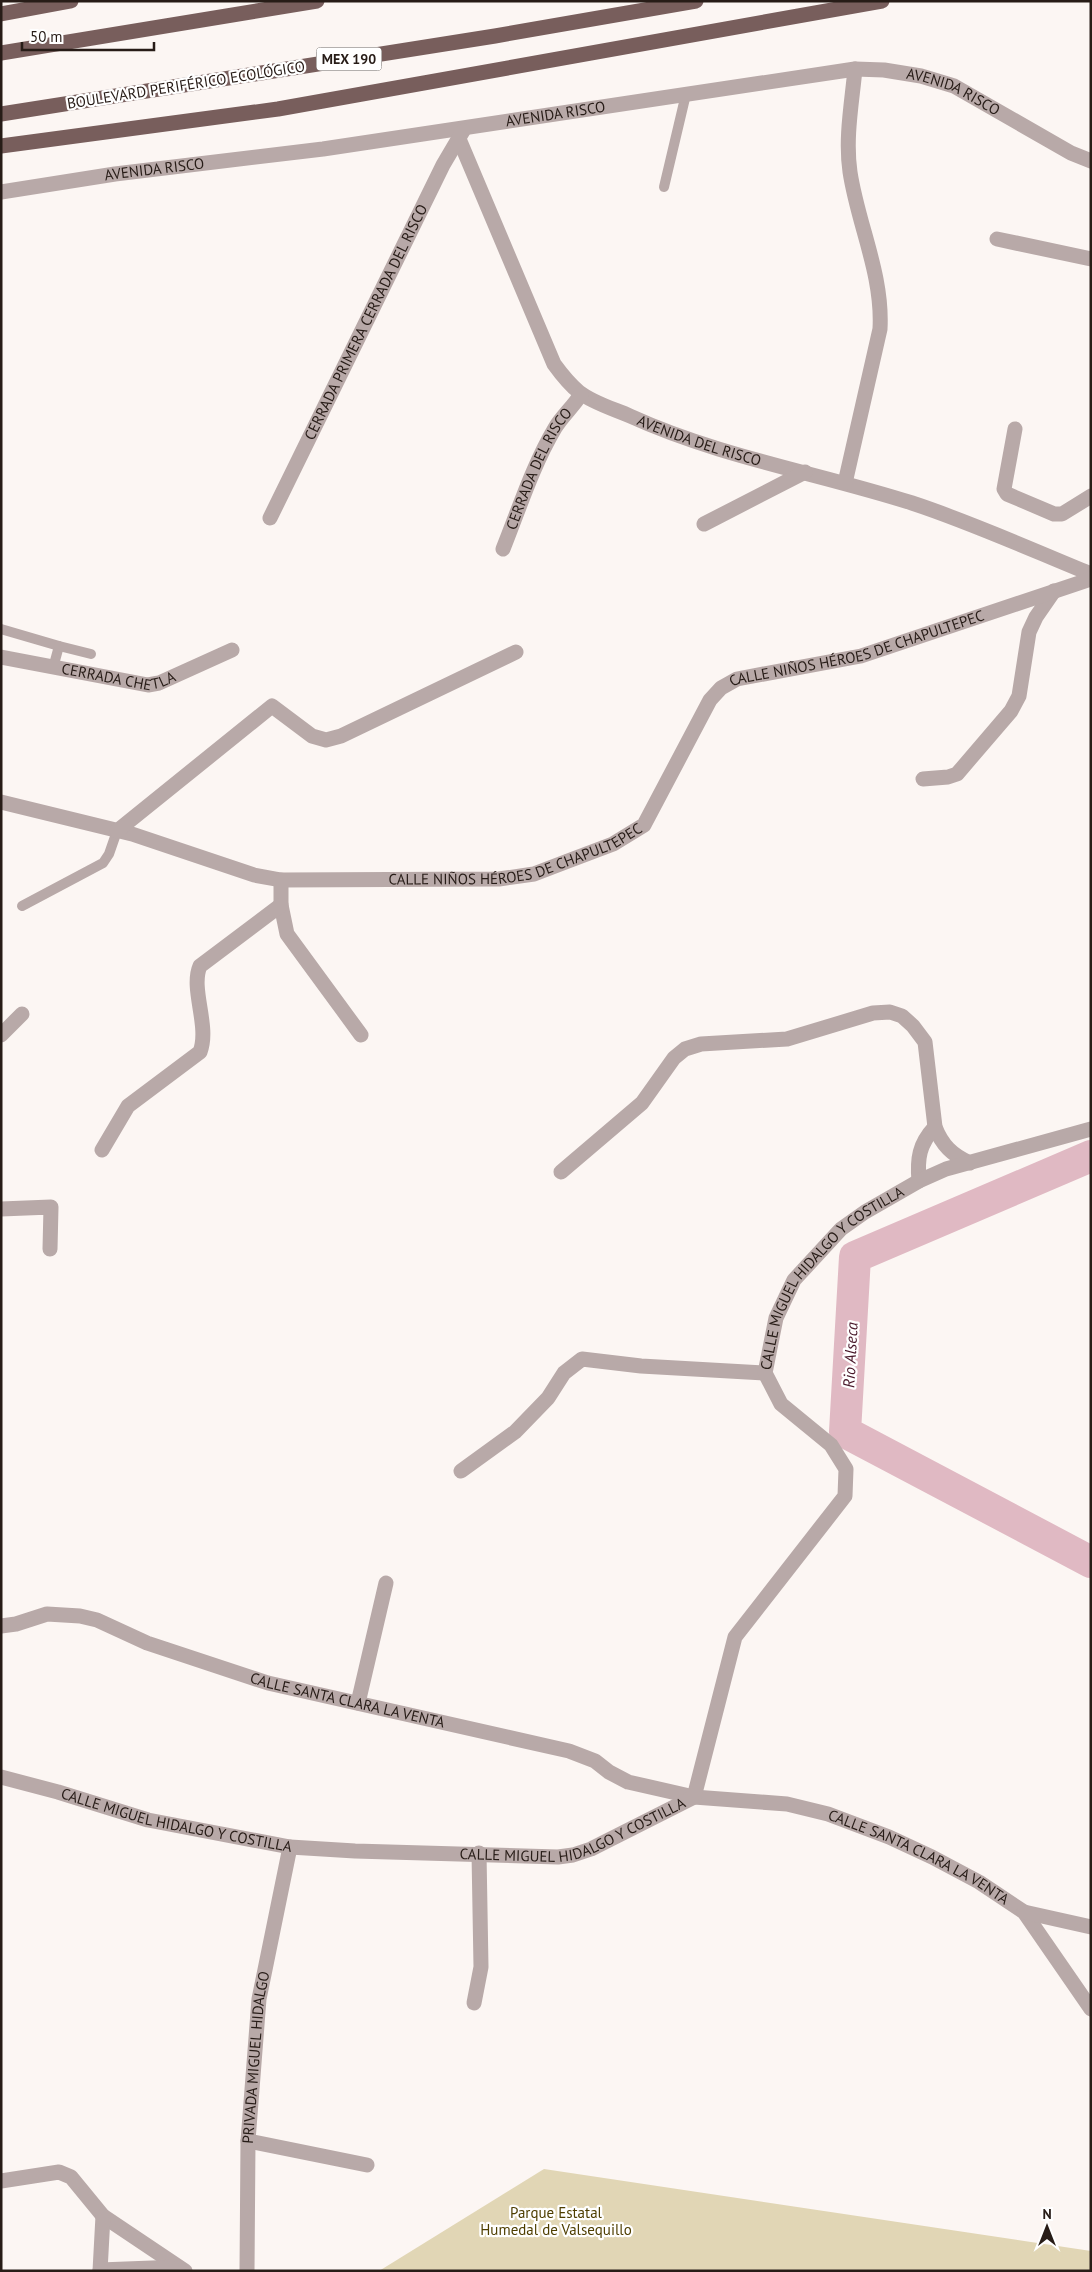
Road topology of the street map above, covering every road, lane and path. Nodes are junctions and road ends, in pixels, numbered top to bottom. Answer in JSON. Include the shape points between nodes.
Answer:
{"nodes":[{"id":1,"x":70,"y":1,"type":"edge"},
{"id":2,"x":317,"y":1,"type":"edge"},
{"id":3,"x":696,"y":1,"type":"edge"},
{"id":4,"x":882,"y":1,"type":"edge"},
{"id":5,"x":1,"y":14,"type":"edge"},
{"id":6,"x":1,"y":52,"type":"edge"},
{"id":7,"x":856,"y":69,"type":"junction"},
{"id":8,"x":686,"y":94,"type":"junction"},
{"id":9,"x":1,"y":114,"type":"edge"},
{"id":10,"x":462,"y":133,"type":"junction"},
{"id":11,"x":1,"y":146,"type":"edge"},
{"id":12,"x":1091,"y":161,"type":"edge"},
{"id":13,"x":664,"y":187,"type":"dead end"},
{"id":14,"x":1,"y":192,"type":"edge"},
{"id":15,"x":997,"y":239,"type":"dead end"},
{"id":16,"x":1091,"y":259,"type":"edge"},
{"id":17,"x":581,"y":394,"type":"junction"},
{"id":18,"x":1015,"y":428,"type":"dead end"},
{"id":19,"x":805,"y":472,"type":"junction"},
{"id":20,"x":845,"y":483,"type":"junction"},
{"id":21,"x":1091,"y":496,"type":"edge"},
{"id":22,"x":270,"y":518,"type":"dead end"},
{"id":23,"x":704,"y":524,"type":"dead end"},
{"id":24,"x":503,"y":549,"type":"dead end"},
{"id":25,"x":1091,"y":574,"type":"edge"},
{"id":26,"x":1091,"y":579,"type":"edge"},
{"id":27,"x":1054,"y":591,"type":"junction"},
{"id":28,"x":1,"y":629,"type":"edge"},
{"id":29,"x":59,"y":646,"type":"junction"},
{"id":30,"x":232,"y":650,"type":"dead end"},
{"id":31,"x":516,"y":652,"type":"dead end"},
{"id":32,"x":91,"y":654,"type":"dead end"},
{"id":33,"x":1,"y":657,"type":"edge"},
{"id":34,"x":53,"y":668,"type":"junction"},
{"id":35,"x":923,"y":779,"type":"dead end"},
{"id":36,"x":2,"y":803,"type":"edge"},
{"id":37,"x":117,"y":831,"type":"junction"},
{"id":38,"x":281,"y":880,"type":"junction"},
{"id":39,"x":281,"y":905,"type":"junction"},
{"id":40,"x":22,"y":906,"type":"dead end"},
{"id":41,"x":22,"y":1014,"type":"dead end"},
{"id":42,"x":1,"y":1035,"type":"edge"},
{"id":43,"x":361,"y":1035,"type":"dead end"},
{"id":44,"x":935,"y":1127,"type":"junction"},
{"id":45,"x":1091,"y":1129,"type":"edge"},
{"id":46,"x":102,"y":1150,"type":"dead end"},
{"id":47,"x":970,"y":1163,"type":"junction"},
{"id":48,"x":561,"y":1172,"type":"dead end"},
{"id":49,"x":919,"y":1181,"type":"junction"},
{"id":50,"x":1,"y":1208,"type":"edge"},
{"id":51,"x":50,"y":1249,"type":"dead end"},
{"id":52,"x":765,"y":1373,"type":"junction"},
{"id":53,"x":461,"y":1471,"type":"dead end"},
{"id":54,"x":386,"y":1583,"type":"dead end"},
{"id":55,"x":1,"y":1626,"type":"edge"},
{"id":56,"x":358,"y":1703,"type":"junction"},
{"id":57,"x":1,"y":1777,"type":"edge"},
{"id":58,"x":694,"y":1796,"type":"junction"},
{"id":59,"x":290,"y":1847,"type":"junction"},
{"id":60,"x":479,"y":1853,"type":"junction"},
{"id":61,"x":1024,"y":1912,"type":"junction"},
{"id":62,"x":1091,"y":1927,"type":"edge"},
{"id":63,"x":474,"y":2003,"type":"dead end"},
{"id":64,"x":1091,"y":2009,"type":"edge"},
{"id":65,"x":248,"y":2141,"type":"junction"},
{"id":66,"x":367,"y":2165,"type":"dead end"},
{"id":67,"x":1,"y":2181,"type":"edge"},
{"id":68,"x":103,"y":2216,"type":"junction"},
{"id":69,"x":182,"y":2269,"type":"edge"},
{"id":70,"x":100,"y":2271,"type":"edge"},
{"id":71,"x":247,"y":2271,"type":"edge"}],
"edges":[{"from":1,"to":5,"type":"highway"},
{"from":2,"to":6,"type":"highway"},
{"from":3,"to":9,"type":"highway","name":"BOULEVARD PERIFÉRICO ECOLÓGICO","number":"MEX 190"},
{"from":4,"to":11,"type":"highway","via":[[278,109]]},
{"from":7,"to":8,"type":"street","name":"AVENIDA RISCO"},
{"from":7,"to":12,"type":"street","name":"AVENIDA RISCO","via":[[921,76],[954,86],[1071,153]]},
{"from":7,"to":20,"type":"street","via":[[849,132],[850,172],[876,274],[881,315]]},
{"from":8,"to":10,"type":"street","name":"AVENIDA RISCO"},
{"from":8,"to":13,"type":"lane"},
{"from":10,"to":14,"type":"street","name":"AVENIDA RISCO","via":[[115,174]]},
{"from":10,"to":17,"type":"street","name":"AVENIDA DEL RISCO","via":[[554,364]]},
{"from":10,"to":22,"type":"street","name":"CERRADA PRIMERA CERRADA DEL RISCO","via":[[443,165]]},
{"from":15,"to":16,"type":"street"},
{"from":17,"to":19,"type":"street","name":"AVENIDA DEL RISCO","via":[[670,434],[737,456]]},
{"from":17,"to":24,"type":"street","name":"CERRADA DEL RISCO","via":[[556,425]]},
{"from":18,"to":21,"type":"street","via":[[1004,489],[1006,494],[1054,514],[1062,514]]},
{"from":19,"to":20,"type":"street","name":"AVENIDA DEL RISCO"},
{"from":19,"to":23,"type":"street"},
{"from":20,"to":25,"type":"street","name":"AVENIDA DEL RISCO","via":[[969,524]]},
{"from":26,"to":27,"type":"street","name":"CALLE NIÑOS HÉROES DE CHAPULTEPEC"},
{"from":27,"to":35,"type":"street","via":[[1029,632],[1019,696],[1011,711],[957,774]]},
{"from":27,"to":38,"type":"street","name":"CALLE NIÑOS HÉROES DE CHAPULTEPEC","via":[[861,656],[736,679],[720,688],[710,700],[644,825],[613,844],[568,862],[534,874],[499,879]]},
{"from":28,"to":29,"type":"lane"},
{"from":29,"to":32,"type":"lane"},
{"from":29,"to":34,"type":"lane"},
{"from":30,"to":34,"type":"street","name":"CERRADA CHETLA","via":[[148,685]]},
{"from":31,"to":37,"type":"street","via":[[341,736],[326,740],[312,736],[272,706]]},
{"from":33,"to":34,"type":"street","name":"CERRADA CHETLA"},
{"from":36,"to":37,"type":"street","name":"CALLE NIÑOS HÉROES DE CHAPULTEPEC"},
{"from":37,"to":38,"type":"street","name":"CALLE NIÑOS HÉROES DE CHAPULTEPEC","via":[[254,875]]},
{"from":37,"to":40,"type":"lane","via":[[103,863]]},
{"from":38,"to":39,"type":"street"},
{"from":39,"to":43,"type":"street","via":[[287,934]]},
{"from":39,"to":46,"type":"street","via":[[200,966],[198,982],[204,1039],[200,1052],[128,1106]]},
{"from":41,"to":42,"type":"street"},
{"from":44,"to":47,"type":"street","via":[[947,1149]]},
{"from":44,"to":48,"type":"street","via":[[925,1042],[902,1016],[890,1012],[873,1013],[787,1039],[701,1044],[685,1049],[674,1058],[642,1103]]},
{"from":44,"to":49,"type":"street","via":[[926,1136],[920,1150]]},
{"from":45,"to":47,"type":"street","name":"CALLE MIGUEL HIDALGO Y COSTILLA"},
{"from":47,"to":49,"type":"street","name":"CALLE MIGUEL HIDALGO Y COSTILLA"},
{"from":49,"to":52,"type":"street","name":"CALLE MIGUEL HIDALGO Y COSTILLA","via":[[842,1229],[794,1280],[776,1318]]},
{"from":50,"to":51,"type":"street","via":[[51,1207]]},
{"from":52,"to":53,"type":"street","via":[[582,1360],[564,1373],[548,1398],[516,1432]]},
{"from":52,"to":58,"type":"street","name":"CALLE MIGUEL HIDALGO Y COSTILLA","via":[[781,1404],[831,1445],[846,1469],[845,1496],[735,1636]]},
{"from":54,"to":56,"type":"street"},
{"from":55,"to":56,"type":"street","name":"CALLE SANTA CLARA LA VENTA","via":[[47,1614],[80,1616],[97,1620],[147,1643],[268,1683]]},
{"from":56,"to":58,"type":"street","name":"CALLE SANTA CLARA LA VENTA","via":[[569,1751],[595,1761],[628,1782]]},
{"from":57,"to":59,"type":"street","name":"CALLE MIGUEL HIDALGO Y COSTILLA","via":[[148,1820]]},
{"from":58,"to":60,"type":"street","name":"CALLE MIGUEL HIDALGO Y COSTILLA","via":[[573,1855]]},
{"from":58,"to":61,"type":"street","name":"CALLE SANTA CLARA LA VENTA","via":[[787,1804],[861,1825],[979,1882]]},
{"from":59,"to":60,"type":"street","name":"CALLE MIGUEL HIDALGO Y COSTILLA"},
{"from":59,"to":65,"type":"street","name":"PRIVADA MIGUEL HIDALGO","via":[[258,2000]]},
{"from":60,"to":63,"type":"street","via":[[481,1967]]},
{"from":61,"to":62,"type":"street"},
{"from":61,"to":64,"type":"street","name":"CALLE SANTA CLARA LA VENTA"},
{"from":65,"to":66,"type":"street"},
{"from":65,"to":71,"type":"street","name":"PRIVADA MIGUEL HIDALGO"},
{"from":67,"to":68,"type":"street","via":[[59,2172],[71,2177]]},
{"from":68,"to":69,"type":"street"},
{"from":68,"to":70,"type":"street"},
{"from":69,"to":70,"type":"street"}]}
